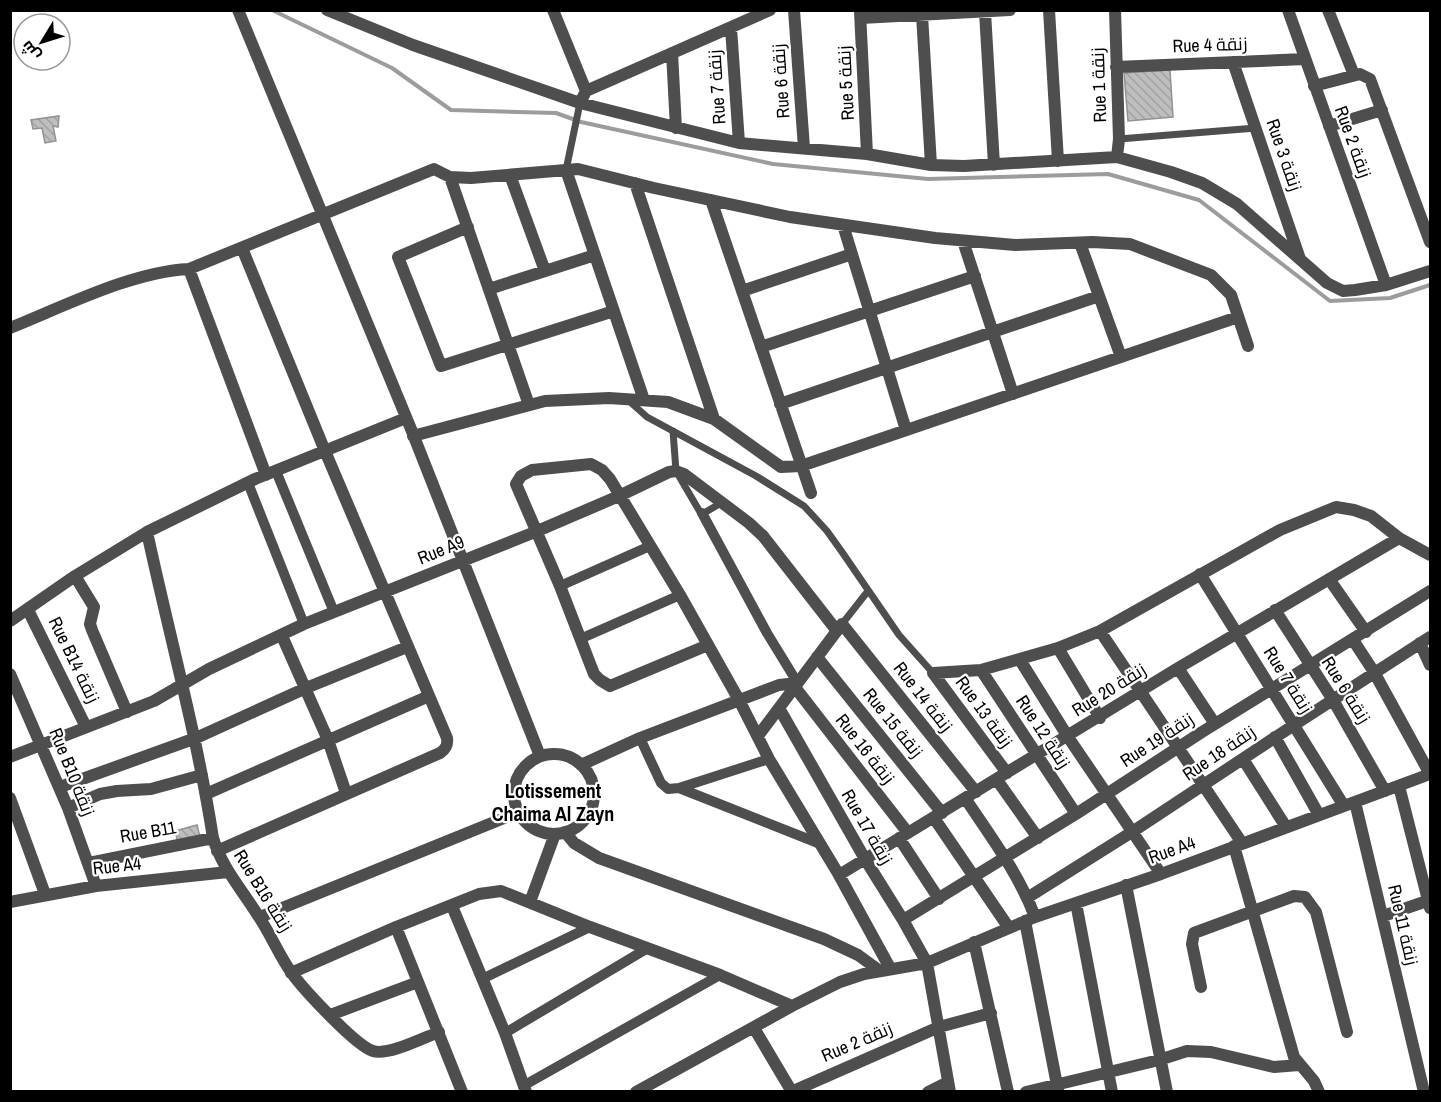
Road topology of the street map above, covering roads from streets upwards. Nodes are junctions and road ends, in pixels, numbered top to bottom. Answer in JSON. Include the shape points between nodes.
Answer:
{"nodes":[{"id":1,"x":238,"y":10,"type":"edge"},
{"id":2,"x":327,"y":10,"type":"edge"},
{"id":3,"x":553,"y":10,"type":"edge"},
{"id":4,"x":770,"y":10,"type":"edge"},
{"id":5,"x":794,"y":10,"type":"edge"},
{"id":6,"x":1010,"y":10,"type":"edge"},
{"id":7,"x":1049,"y":10,"type":"edge"},
{"id":8,"x":1115,"y":10,"type":"edge"},
{"id":9,"x":1288,"y":10,"type":"edge"},
{"id":10,"x":1328,"y":10,"type":"edge"},
{"id":11,"x":985,"y":12,"type":"junction"},
{"id":12,"x":860,"y":14,"type":"edge"},
{"id":13,"x":922,"y":15,"type":"junction"},
{"id":14,"x":731,"y":28,"type":"junction"},
{"id":15,"x":672,"y":53,"type":"junction"},
{"id":16,"x":1305,"y":59,"type":"junction"},
{"id":17,"x":1233,"y":62,"type":"junction"},
{"id":18,"x":1116,"y":67,"type":"junction"},
{"id":19,"x":1354,"y":75,"type":"junction"},
{"id":20,"x":1314,"y":86,"type":"junction"},
{"id":21,"x":586,"y":91,"type":"junction"},
{"id":22,"x":580,"y":103,"type":"junction"},
{"id":23,"x":1382,"y":110,"type":"junction"},
{"id":24,"x":1329,"y":126,"type":"junction"},
{"id":25,"x":676,"y":128,"type":"junction"},
{"id":26,"x":739,"y":143,"type":"junction"},
{"id":27,"x":804,"y":148,"type":"junction"},
{"id":28,"x":867,"y":154,"type":"junction"},
{"id":29,"x":1118,"y":157,"type":"junction"},
{"id":30,"x":1058,"y":161,"type":"junction"},
{"id":31,"x":931,"y":165,"type":"junction"},
{"id":32,"x":994,"y":165,"type":"junction"},
{"id":33,"x":566,"y":170,"type":"junction"},
{"id":34,"x":510,"y":175,"type":"junction"},
{"id":35,"x":450,"y":177,"type":"junction"},
{"id":36,"x":635,"y":183,"type":"junction"},
{"id":37,"x":711,"y":200,"type":"junction"},
{"id":38,"x":322,"y":214,"type":"junction"},
{"id":39,"x":843,"y":225,"type":"junction"},
{"id":40,"x":468,"y":227,"type":"junction"},
{"id":41,"x":963,"y":240,"type":"junction"},
{"id":42,"x":1431,"y":242,"type":"edge"},
{"id":43,"x":1080,"y":243,"type":"junction"},
{"id":44,"x":242,"y":248,"type":"junction"},
{"id":45,"x":852,"y":254,"type":"junction"},
{"id":46,"x":595,"y":255,"type":"junction"},
{"id":47,"x":1301,"y":261,"type":"junction"},
{"id":48,"x":189,"y":268,"type":"junction"},
{"id":49,"x":545,"y":271,"type":"junction"},
{"id":50,"x":1431,"y":271,"type":"edge"},
{"id":51,"x":975,"y":276,"type":"junction"},
{"id":52,"x":1386,"y":285,"type":"junction"},
{"id":53,"x":489,"y":289,"type":"junction"},
{"id":54,"x":742,"y":291,"type":"junction"},
{"id":55,"x":1099,"y":296,"type":"junction"},
{"id":56,"x":614,"y":311,"type":"junction"},
{"id":57,"x":870,"y":311,"type":"junction"},
{"id":58,"x":1238,"y":317,"type":"junction"},
{"id":59,"x":10,"y":328,"type":"edge"},
{"id":60,"x":993,"y":332,"type":"junction"},
{"id":61,"x":508,"y":344,"type":"junction"},
{"id":62,"x":1248,"y":346,"type":"dead end"},
{"id":63,"x":761,"y":347,"type":"junction"},
{"id":64,"x":1121,"y":357,"type":"junction"},
{"id":65,"x":887,"y":368,"type":"junction"},
{"id":66,"x":1013,"y":394,"type":"junction"},
{"id":67,"x":644,"y":400,"type":"junction"},
{"id":68,"x":780,"y":404,"type":"junction"},
{"id":69,"x":529,"y":405,"type":"junction"},
{"id":70,"x":406,"y":418,"type":"junction"},
{"id":71,"x":714,"y":419,"type":"junction"},
{"id":72,"x":906,"y":430,"type":"junction"},
{"id":73,"x":413,"y":435,"type":"junction"},
{"id":74,"x":325,"y":451,"type":"junction"},
{"id":75,"x":801,"y":466,"type":"junction"},
{"id":76,"x":271,"y":473,"type":"junction"},
{"id":77,"x":248,"y":483,"type":"junction"},
{"id":78,"x":810,"y":493,"type":"dead end"},
{"id":79,"x":619,"y":496,"type":"junction"},
{"id":80,"x":702,"y":513,"type":"road end"},
{"id":81,"x":147,"y":532,"type":"junction"},
{"id":82,"x":535,"y":532,"type":"junction"},
{"id":83,"x":1399,"y":538,"type":"junction"},
{"id":84,"x":650,"y":546,"type":"junction"},
{"id":85,"x":1431,"y":555,"type":"edge"},
{"id":86,"x":461,"y":561,"type":"junction"},
{"id":87,"x":1200,"y":574,"type":"junction"},
{"id":88,"x":75,"y":576,"type":"junction"},
{"id":89,"x":1329,"y":579,"type":"junction"},
{"id":90,"x":560,"y":586,"type":"junction"},
{"id":91,"x":386,"y":591,"type":"junction"},
{"id":92,"x":1431,"y":591,"type":"edge"},
{"id":93,"x":680,"y":595,"type":"junction"},
{"id":94,"x":28,"y":610,"type":"junction"},
{"id":95,"x":1275,"y":610,"type":"junction"},
{"id":96,"x":334,"y":612,"type":"junction"},
{"id":97,"x":10,"y":621,"type":"edge"},
{"id":98,"x":304,"y":624,"type":"junction"},
{"id":99,"x":839,"y":628,"type":"junction"},
{"id":100,"x":1100,"y":631,"type":"junction"},
{"id":101,"x":1366,"y":632,"type":"junction"},
{"id":102,"x":1237,"y":633,"type":"junction"},
{"id":103,"x":282,"y":636,"type":"junction"},
{"id":104,"x":580,"y":639,"type":"junction"},
{"id":105,"x":1353,"y":640,"type":"junction"},
{"id":106,"x":1425,"y":640,"type":"edge"},
{"id":107,"x":708,"y":645,"type":"junction"},
{"id":108,"x":407,"y":647,"type":"junction"},
{"id":109,"x":1058,"y":648,"type":"junction"},
{"id":110,"x":817,"y":657,"type":"junction"},
{"id":111,"x":1020,"y":660,"type":"junction"},
{"id":112,"x":1431,"y":665,"type":"edge"},
{"id":113,"x":1310,"y":666,"type":"junction"},
{"id":114,"x":1179,"y":668,"type":"junction"},
{"id":115,"x":981,"y":670,"type":"junction"},
{"id":116,"x":1374,"y":672,"type":"junction"},
{"id":117,"x":10,"y":674,"type":"edge"},
{"id":118,"x":796,"y":684,"type":"junction"},
{"id":119,"x":183,"y":685,"type":"junction"},
{"id":120,"x":306,"y":688,"type":"junction"},
{"id":121,"x":1272,"y":688,"type":"junction"},
{"id":122,"x":1141,"y":693,"type":"junction"},
{"id":123,"x":429,"y":696,"type":"junction"},
{"id":124,"x":1333,"y":699,"type":"junction"},
{"id":125,"x":739,"y":700,"type":"junction"},
{"id":126,"x":779,"y":708,"type":"junction"},
{"id":127,"x":127,"y":712,"type":"junction"},
{"id":128,"x":1100,"y":717,"type":"junction"},
{"id":129,"x":1215,"y":724,"type":"junction"},
{"id":130,"x":1294,"y":725,"type":"junction"},
{"id":131,"x":86,"y":727,"type":"junction"},
{"id":132,"x":758,"y":736,"type":"junction"},
{"id":133,"x":1068,"y":737,"type":"junction"},
{"id":134,"x":1275,"y":737,"type":"junction"},
{"id":135,"x":196,"y":738,"type":"junction"},
{"id":136,"x":640,"y":738,"type":"junction"},
{"id":137,"x":328,"y":740,"type":"junction"},
{"id":138,"x":42,"y":745,"type":"junction"},
{"id":139,"x":1177,"y":748,"type":"junction"},
{"id":140,"x":1037,"y":755,"type":"junction"},
{"id":141,"x":540,"y":756,"type":"junction"},
{"id":142,"x":10,"y":757,"type":"edge"},
{"id":143,"x":769,"y":759,"type":"junction"},
{"id":144,"x":1243,"y":759,"type":"junction"},
{"id":145,"x":581,"y":765,"type":"junction"},
{"id":146,"x":1430,"y":774,"type":"edge"},
{"id":147,"x":202,"y":775,"type":"junction"},
{"id":148,"x":1002,"y":776,"type":"junction"},
{"id":149,"x":1204,"y":785,"type":"junction"},
{"id":150,"x":1399,"y":786,"type":"junction"},
{"id":151,"x":60,"y":787,"type":"junction"},
{"id":152,"x":679,"y":788,"type":"junction"},
{"id":153,"x":1385,"y":791,"type":"junction"},
{"id":154,"x":346,"y":793,"type":"junction"},
{"id":155,"x":206,"y":794,"type":"junction"},
{"id":156,"x":1107,"y":794,"type":"junction"},
{"id":157,"x":970,"y":795,"type":"junction"},
{"id":158,"x":10,"y":798,"type":"edge"},
{"id":159,"x":1349,"y":804,"type":"junction"},
{"id":160,"x":68,"y":808,"type":"junction"},
{"id":161,"x":519,"y":812,"type":"junction"},
{"id":162,"x":1076,"y":814,"type":"junction"},
{"id":163,"x":938,"y":815,"type":"junction"},
{"id":164,"x":1319,"y":815,"type":"junction"},
{"id":165,"x":1286,"y":827,"type":"junction"},
{"id":166,"x":1132,"y":832,"type":"junction"},
{"id":167,"x":560,"y":833,"type":"junction"},
{"id":168,"x":903,"y":836,"type":"junction"},
{"id":169,"x":213,"y":838,"type":"junction"},
{"id":170,"x":1038,"y":838,"type":"junction"},
{"id":171,"x":818,"y":843,"type":"junction"},
{"id":172,"x":1238,"y":845,"type":"junction"},
{"id":173,"x":217,"y":851,"type":"junction"},
{"id":174,"x":1005,"y":858,"type":"junction"},
{"id":175,"x":865,"y":859,"type":"junction"},
{"id":176,"x":88,"y":863,"type":"junction"},
{"id":177,"x":228,"y":872,"type":"junction"},
{"id":178,"x":1161,"y":874,"type":"junction"},
{"id":179,"x":839,"y":875,"type":"junction"},
{"id":180,"x":975,"y":876,"type":"junction"},
{"id":181,"x":1126,"y":885,"type":"junction"},
{"id":182,"x":96,"y":886,"type":"junction"},
{"id":183,"x":45,"y":894,"type":"junction"},
{"id":184,"x":1027,"y":898,"type":"junction"},
{"id":185,"x":939,"y":899,"type":"junction"},
{"id":186,"x":10,"y":902,"type":"edge"},
{"id":187,"x":530,"y":902,"type":"junction"},
{"id":188,"x":1076,"y":903,"type":"junction"},
{"id":189,"x":1430,"y":903,"type":"edge"},
{"id":190,"x":452,"y":906,"type":"junction"},
{"id":191,"x":1253,"y":912,"type":"junction"},
{"id":192,"x":1383,"y":916,"type":"junction"},
{"id":193,"x":260,"y":917,"type":"junction"},
{"id":194,"x":1030,"y":919,"type":"junction"},
{"id":195,"x":903,"y":920,"type":"junction"},
{"id":196,"x":396,"y":927,"type":"junction"},
{"id":197,"x":590,"y":927,"type":"junction"},
{"id":198,"x":1009,"y":928,"type":"junction"},
{"id":199,"x":975,"y":942,"type":"junction"},
{"id":200,"x":648,"y":948,"type":"junction"},
{"id":201,"x":927,"y":963,"type":"junction"},
{"id":202,"x":885,"y":969,"type":"junction"},
{"id":203,"x":291,"y":973,"type":"junction"},
{"id":204,"x":720,"y":975,"type":"junction"},
{"id":205,"x":482,"y":979,"type":"junction"},
{"id":206,"x":418,"y":982,"type":"junction"},
{"id":207,"x":1201,"y":987,"type":"dead end"},
{"id":208,"x":792,"y":1006,"type":"junction"},
{"id":209,"x":991,"y":1012,"type":"junction"},
{"id":210,"x":330,"y":1015,"type":"junction"},
{"id":211,"x":939,"y":1027,"type":"junction"},
{"id":212,"x":754,"y":1028,"type":"junction"},
{"id":213,"x":439,"y":1032,"type":"junction"},
{"id":214,"x":1347,"y":1032,"type":"dead end"},
{"id":215,"x":505,"y":1033,"type":"junction"},
{"id":216,"x":1159,"y":1060,"type":"junction"},
{"id":217,"x":1299,"y":1065,"type":"junction"},
{"id":218,"x":1108,"y":1072,"type":"junction"},
{"id":219,"x":949,"y":1087,"type":"edge"},
{"id":220,"x":1057,"y":1088,"type":"edge"},
{"id":221,"x":525,"y":1089,"type":"edge"},
{"id":222,"x":792,"y":1091,"type":"edge"},
{"id":223,"x":462,"y":1092,"type":"edge"},
{"id":224,"x":636,"y":1092,"type":"edge"},
{"id":225,"x":928,"y":1092,"type":"edge"},
{"id":226,"x":1008,"y":1092,"type":"edge"},
{"id":227,"x":1026,"y":1092,"type":"edge"},
{"id":228,"x":1112,"y":1092,"type":"edge"},
{"id":229,"x":1167,"y":1092,"type":"edge"},
{"id":230,"x":1319,"y":1092,"type":"edge"},
{"id":231,"x":1424,"y":1092,"type":"edge"}],
"edges":[{"from":1,"to":38,"type":"street"},
{"from":2,"to":22,"type":"street","via":[[413,45]]},
{"from":3,"to":21,"type":"street"},
{"from":4,"to":14,"type":"street"},
{"from":5,"to":27,"type":"street","name":"Rue 6 زنقة"},
{"from":6,"to":11,"type":"street"},
{"from":7,"to":30,"type":"street"},
{"from":8,"to":18,"type":"street","name":"Rue 1 زنقة"},
{"from":9,"to":16,"type":"street","name":"Rue 2 زنقة"},
{"from":10,"to":19,"type":"street"},
{"from":11,"to":13,"type":"street"},
{"from":11,"to":32,"type":"street"},
{"from":12,"to":13,"type":"street"},
{"from":12,"to":28,"type":"street","name":"Rue 5 زنقة"},
{"from":13,"to":31,"type":"street"},
{"from":14,"to":15,"type":"street"},
{"from":14,"to":26,"type":"street","name":"Rue 7 زنقة"},
{"from":15,"to":21,"type":"street"},
{"from":15,"to":25,"type":"street"},
{"from":16,"to":17,"type":"street","name":"Rue 4 زنقة"},
{"from":16,"to":20,"type":"street","name":"Rue 2 زنقة"},
{"from":17,"to":18,"type":"street","name":"Rue 4 زنقة"},
{"from":17,"to":47,"type":"street","name":"Rue 3 زنقة"},
{"from":18,"to":29,"type":"street","name":"Rue 1 زنقة"},
{"from":19,"to":20,"type":"street"},
{"from":19,"to":23,"type":"street","via":[[1363,74],[1370,79]]},
{"from":20,"to":24,"type":"street","name":"Rue 2 زنقة"},
{"from":21,"to":22,"type":"street"},
{"from":22,"to":25,"type":"street"},
{"from":23,"to":24,"type":"street"},
{"from":23,"to":42,"type":"street"},
{"from":24,"to":52,"type":"street","name":"Rue 2 زنقة"},
{"from":25,"to":26,"type":"street"},
{"from":26,"to":27,"type":"street"},
{"from":27,"to":28,"type":"street"},
{"from":28,"to":31,"type":"street"},
{"from":29,"to":30,"type":"street"},
{"from":29,"to":47,"type":"street","via":[[1219,191]]},
{"from":30,"to":32,"type":"street"},
{"from":31,"to":32,"type":"street"},
{"from":33,"to":34,"type":"street"},
{"from":33,"to":36,"type":"street","via":[[578,169]]},
{"from":33,"to":46,"type":"street"},
{"from":34,"to":35,"type":"street"},
{"from":34,"to":49,"type":"street"},
{"from":35,"to":38,"type":"street","via":[[434,169]]},
{"from":35,"to":40,"type":"street"},
{"from":36,"to":37,"type":"street"},
{"from":36,"to":71,"type":"street"},
{"from":37,"to":39,"type":"street"},
{"from":37,"to":54,"type":"street"},
{"from":38,"to":44,"type":"street"},
{"from":38,"to":70,"type":"street"},
{"from":39,"to":41,"type":"street"},
{"from":39,"to":45,"type":"street"},
{"from":40,"to":53,"type":"street"},
{"from":40,"to":61,"type":"street","via":[[398,257],[441,366]]},
{"from":41,"to":43,"type":"street","via":[[1015,245]]},
{"from":41,"to":51,"type":"street"},
{"from":43,"to":55,"type":"street"},
{"from":43,"to":58,"type":"street","via":[[1130,244],[1211,275],[1231,295]]},
{"from":44,"to":48,"type":"street"},
{"from":44,"to":74,"type":"street"},
{"from":45,"to":54,"type":"street"},
{"from":45,"to":57,"type":"street"},
{"from":46,"to":49,"type":"street"},
{"from":46,"to":56,"type":"street"},
{"from":47,"to":52,"type":"street","via":[[1343,291]]},
{"from":48,"to":59,"type":"street","via":[[145,276]]},
{"from":48,"to":76,"type":"street"},
{"from":49,"to":53,"type":"street"},
{"from":50,"to":52,"type":"street"},
{"from":51,"to":57,"type":"street"},
{"from":51,"to":60,"type":"street"},
{"from":53,"to":61,"type":"street"},
{"from":54,"to":63,"type":"street"},
{"from":55,"to":60,"type":"street"},
{"from":55,"to":64,"type":"street"},
{"from":56,"to":61,"type":"street"},
{"from":56,"to":67,"type":"street"},
{"from":57,"to":63,"type":"street"},
{"from":57,"to":65,"type":"street"},
{"from":58,"to":62,"type":"street"},
{"from":58,"to":64,"type":"street"},
{"from":60,"to":65,"type":"street"},
{"from":60,"to":66,"type":"street"},
{"from":61,"to":69,"type":"street"},
{"from":63,"to":68,"type":"street"},
{"from":64,"to":66,"type":"street"},
{"from":65,"to":68,"type":"street"},
{"from":65,"to":72,"type":"street"},
{"from":66,"to":72,"type":"street"},
{"from":67,"to":69,"type":"street","via":[[609,398]]},
{"from":67,"to":71,"type":"street","via":[[668,402]]},
{"from":68,"to":75,"type":"street"},
{"from":69,"to":73,"type":"street"},
{"from":70,"to":73,"type":"street"},
{"from":70,"to":74,"type":"street"},
{"from":71,"to":75,"type":"street","via":[[781,467]]},
{"from":72,"to":75,"type":"street"},
{"from":73,"to":86,"type":"street"},
{"from":74,"to":76,"type":"street"},
{"from":74,"to":91,"type":"street"},
{"from":75,"to":78,"type":"street"},
{"from":76,"to":77,"type":"street"},
{"from":76,"to":96,"type":"street"},
{"from":77,"to":81,"type":"street"},
{"from":77,"to":98,"type":"street"},
{"from":79,"to":82,"type":"street","name":"Rue A9"},
{"from":79,"to":82,"type":"street","via":[[606,474],[591,464],[525,473],[516,484]]},
{"from":79,"to":84,"type":"street"},
{"from":79,"to":99,"type":"street","name":"Rue A9","via":[[658,476],[676,471],[684,474],[763,536]]},
{"from":80,"to":118,"type":"street"},
{"from":81,"to":88,"type":"street"},
{"from":81,"to":119,"type":"street","name":"Rue B16 زنقة"},
{"from":82,"to":86,"type":"street","name":"Rue A9"},
{"from":82,"to":90,"type":"street"},
{"from":83,"to":85,"type":"street"},
{"from":83,"to":87,"type":"street","via":[[1371,516],[1336,507],[1280,530]]},
{"from":83,"to":89,"type":"street","name":"Rue 20 زنقة"},
{"from":84,"to":90,"type":"street"},
{"from":84,"to":93,"type":"street"},
{"from":86,"to":91,"type":"street","name":"Rue A9"},
{"from":86,"to":141,"type":"street"},
{"from":87,"to":100,"type":"street"},
{"from":87,"to":102,"type":"street","name":"Rue 7 زنقة"},
{"from":88,"to":94,"type":"street"},
{"from":88,"to":127,"type":"street","via":[[94,607],[90,624]]},
{"from":89,"to":95,"type":"street","name":"Rue 20 زنقة"},
{"from":89,"to":101,"type":"street"},
{"from":90,"to":104,"type":"street"},
{"from":91,"to":96,"type":"street","name":"Rue A9"},
{"from":91,"to":108,"type":"street"},
{"from":92,"to":101,"type":"street","name":"Rue 19 زنقة"},
{"from":93,"to":104,"type":"street"},
{"from":93,"to":107,"type":"street"},
{"from":94,"to":97,"type":"street"},
{"from":94,"to":131,"type":"street","name":"Rue B14 زنقة"},
{"from":95,"to":102,"type":"street","name":"Rue 20 زنقة"},
{"from":95,"to":113,"type":"street","name":"Rue 6 زنقة"},
{"from":96,"to":98,"type":"street","name":"Rue A9"},
{"from":98,"to":103,"type":"street","name":"Rue A9"},
{"from":99,"to":110,"type":"street"},
{"from":99,"to":157,"type":"street","name":"Rue 14 زنقة"},
{"from":100,"to":109,"type":"street"},
{"from":100,"to":122,"type":"street"},
{"from":101,"to":105,"type":"street","name":"Rue 19 زنقة"},
{"from":102,"to":114,"type":"street","name":"Rue 20 زنقة"},
{"from":102,"to":121,"type":"street","name":"Rue 7 زنقة"},
{"from":103,"to":119,"type":"street","name":"Rue A9"},
{"from":103,"to":120,"type":"street"},
{"from":104,"to":107,"type":"street","via":[[594,674],[610,686]]},
{"from":105,"to":113,"type":"street","name":"Rue 19 زنقة"},
{"from":105,"to":116,"type":"street"},
{"from":106,"to":112,"type":"street"},
{"from":106,"to":116,"type":"street","name":"Rue 18 زنقة"},
{"from":107,"to":125,"type":"street"},
{"from":108,"to":120,"type":"street"},
{"from":108,"to":123,"type":"street"},
{"from":109,"to":111,"type":"street"},
{"from":109,"to":128,"type":"street"},
{"from":110,"to":118,"type":"street"},
{"from":110,"to":163,"type":"street","name":"Rue 15 زنقة"},
{"from":111,"to":115,"type":"street"},
{"from":111,"to":133,"type":"street"},
{"from":113,"to":121,"type":"street","name":"Rue 19 زنقة"},
{"from":113,"to":124,"type":"street","name":"Rue 6 زنقة"},
{"from":114,"to":122,"type":"street","name":"Rue 20 زنقة"},
{"from":114,"to":129,"type":"street"},
{"from":115,"to":140,"type":"street","name":"Rue 12 زنقة"},
{"from":115,"to":148,"type":"street","name":"Rue 13 زنقة","via":[[933,673]]},
{"from":116,"to":124,"type":"street","name":"Rue 18 زنقة"},
{"from":116,"to":146,"type":"street"},
{"from":117,"to":138,"type":"street","name":"Rue B10 زنقة"},
{"from":118,"to":125,"type":"street","via":[[779,685]]},
{"from":118,"to":126,"type":"street"},
{"from":118,"to":168,"type":"street","name":"Rue 16 زنقة"},
{"from":119,"to":127,"type":"street","name":"Rue A9"},
{"from":119,"to":135,"type":"street","name":"Rue B16 زنقة"},
{"from":120,"to":135,"type":"street"},
{"from":120,"to":137,"type":"street"},
{"from":121,"to":129,"type":"street","name":"Rue 19 زنقة"},
{"from":121,"to":130,"type":"street","name":"Rue 7 زنقة"},
{"from":122,"to":128,"type":"street","name":"Rue 20 زنقة"},
{"from":122,"to":139,"type":"street"},
{"from":123,"to":137,"type":"street"},
{"from":123,"to":154,"type":"street","via":[[447,738],[444,750]]},
{"from":124,"to":130,"type":"street","name":"Rue 18 زنقة"},
{"from":124,"to":153,"type":"street","name":"Rue 6 زنقة"},
{"from":125,"to":132,"type":"street"},
{"from":125,"to":136,"type":"street"},
{"from":126,"to":132,"type":"street"},
{"from":126,"to":175,"type":"street","name":"Rue 17 زنقة"},
{"from":127,"to":131,"type":"street","name":"Rue A9"},
{"from":128,"to":133,"type":"street","name":"Rue 20 زنقة"},
{"from":129,"to":139,"type":"street","name":"Rue 19 زنقة"},
{"from":130,"to":134,"type":"street","name":"Rue 18 زنقة"},
{"from":130,"to":159,"type":"street","name":"Rue 7 زنقة"},
{"from":131,"to":138,"type":"street","name":"Rue A9"},
{"from":132,"to":143,"type":"street"},
{"from":133,"to":140,"type":"street","name":"Rue 20 زنقة"},
{"from":133,"to":156,"type":"street"},
{"from":134,"to":144,"type":"street","name":"Rue 18 زنقة"},
{"from":134,"to":164,"type":"street"},
{"from":135,"to":147,"type":"street","name":"Rue B16 زنقة"},
{"from":135,"to":151,"type":"street"},
{"from":136,"to":145,"type":"street"},
{"from":136,"to":152,"type":"street","via":[[661,783],[668,789]]},
{"from":137,"to":154,"type":"street"},
{"from":137,"to":155,"type":"street"},
{"from":138,"to":142,"type":"street","name":"Rue A9"},
{"from":138,"to":151,"type":"street","name":"Rue B10 زنقة"},
{"from":139,"to":149,"type":"street"},
{"from":139,"to":156,"type":"street","name":"Rue 19 زنقة"},
{"from":140,"to":148,"type":"street","name":"Rue 20 زنقة"},
{"from":140,"to":162,"type":"street","name":"Rue 12 زنقة"},
{"from":141,"to":145,"type":"street","via":[[561,755]]},
{"from":141,"to":161,"type":"street","via":[[528,763],[517,780],[514,799]]},
{"from":143,"to":152,"type":"street"},
{"from":143,"to":171,"type":"street"},
{"from":144,"to":149,"type":"street","name":"Rue 18 زنقة"},
{"from":144,"to":165,"type":"street"},
{"from":145,"to":167,"type":"street","via":[[593,785],[591,809],[576,827]]},
{"from":146,"to":150,"type":"street","name":"Rue A4"},
{"from":147,"to":155,"type":"street","name":"Rue B16 زنقة"},
{"from":147,"to":160,"type":"street","via":[[151,789],[100,794]]},
{"from":148,"to":157,"type":"street","name":"Rue 20 زنقة"},
{"from":148,"to":170,"type":"street","name":"Rue 13 زنقة"},
{"from":149,"to":166,"type":"street","name":"Rue 18 زنقة"},
{"from":149,"to":172,"type":"street"},
{"from":150,"to":153,"type":"street","name":"Rue A4"},
{"from":150,"to":189,"type":"street"},
{"from":151,"to":160,"type":"street","name":"Rue B10 زنقة"},
{"from":152,"to":171,"type":"street"},
{"from":153,"to":159,"type":"street","name":"Rue A4"},
{"from":154,"to":173,"type":"street"},
{"from":155,"to":169,"type":"street","name":"Rue B16 زنقة"},
{"from":156,"to":162,"type":"street","name":"Rue 19 زنقة"},
{"from":156,"to":166,"type":"street"},
{"from":157,"to":163,"type":"street","name":"Rue 20 زنقة"},
{"from":157,"to":174,"type":"street","name":"Rue 14 زنقة"},
{"from":158,"to":183,"type":"street"},
{"from":159,"to":164,"type":"street","name":"Rue A4"},
{"from":159,"to":192,"type":"street","name":"Rue 11 زنقة"},
{"from":160,"to":176,"type":"street","name":"Rue B10 زنقة"},
{"from":161,"to":167,"type":"street","via":[[534,828]]},
{"from":161,"to":193,"type":"street"},
{"from":162,"to":170,"type":"street","name":"Rue 19 زنقة"},
{"from":163,"to":168,"type":"street","name":"Rue 20 زنقة"},
{"from":163,"to":180,"type":"street","name":"Rue 15 زنقة"},
{"from":164,"to":165,"type":"street","name":"Rue A4"},
{"from":165,"to":172,"type":"street","name":"Rue A4"},
{"from":166,"to":178,"type":"street"},
{"from":166,"to":184,"type":"street","name":"Rue 18 زنقة"},
{"from":167,"to":187,"type":"street"},
{"from":167,"to":202,"type":"street","via":[[599,858],[824,939]]},
{"from":168,"to":175,"type":"street","name":"Rue 20 زنقة"},
{"from":168,"to":185,"type":"street","name":"Rue 16 زنقة"},
{"from":169,"to":173,"type":"street","name":"Rue B16 زنقة"},
{"from":169,"to":176,"type":"street","name":"Rue B11"},
{"from":170,"to":174,"type":"street","name":"Rue 19 زنقة"},
{"from":171,"to":179,"type":"street"},
{"from":172,"to":178,"type":"street","name":"Rue A4"},
{"from":172,"to":191,"type":"street"},
{"from":173,"to":177,"type":"street","name":"Rue B16 زنقة"},
{"from":174,"to":180,"type":"street","name":"Rue 19 زنقة"},
{"from":174,"to":184,"type":"street","name":"Rue 14 زنقة"},
{"from":175,"to":179,"type":"street","name":"Rue 20 زنقة"},
{"from":175,"to":195,"type":"street","name":"Rue 17 زنقة"},
{"from":176,"to":182,"type":"street","name":"Rue B10 زنقة"},
{"from":177,"to":182,"type":"street","name":"Rue A4"},
{"from":177,"to":193,"type":"street","name":"Rue B16 زنقة"},
{"from":178,"to":181,"type":"street","name":"Rue A4"},
{"from":179,"to":202,"type":"street"},
{"from":180,"to":185,"type":"street","name":"Rue 19 زنقة"},
{"from":180,"to":198,"type":"street","name":"Rue 15 زنقة"},
{"from":181,"to":188,"type":"street","name":"Rue A4"},
{"from":181,"to":216,"type":"street"},
{"from":182,"to":183,"type":"street","name":"Rue A4"},
{"from":183,"to":186,"type":"street","name":"Rue A4"},
{"from":184,"to":194,"type":"street","name":"Rue 14 زنقة"},
{"from":185,"to":195,"type":"street","name":"Rue 19 زنقة"},
{"from":187,"to":190,"type":"street","via":[[501,891],[487,892]]},
{"from":187,"to":197,"type":"street"},
{"from":188,"to":194,"type":"street","name":"Rue A4"},
{"from":188,"to":218,"type":"street"},
{"from":189,"to":192,"type":"street"},
{"from":190,"to":196,"type":"street"},
{"from":190,"to":205,"type":"street"},
{"from":191,"to":207,"type":"street","via":[[1194,933],[1192,944]]},
{"from":191,"to":214,"type":"street","via":[[1294,896],[1309,900],[1316,912]]},
{"from":191,"to":217,"type":"street"},
{"from":192,"to":231,"type":"street","name":"Rue 11 زنقة"},
{"from":193,"to":203,"type":"street","name":"Rue B16 زنقة"},
{"from":194,"to":198,"type":"street","name":"Rue A4"},
{"from":194,"to":220,"type":"street","name":"Rue 14 زنقة"},
{"from":195,"to":201,"type":"street","name":"Rue 17 زنقة"},
{"from":196,"to":203,"type":"street"},
{"from":196,"to":206,"type":"street"},
{"from":197,"to":200,"type":"street"},
{"from":197,"to":205,"type":"street"},
{"from":198,"to":199,"type":"street","name":"Rue A4"},
{"from":199,"to":201,"type":"street","name":"Rue A4"},
{"from":199,"to":209,"type":"street"},
{"from":200,"to":204,"type":"street"},
{"from":200,"to":215,"type":"street"},
{"from":201,"to":202,"type":"street","name":"Rue A4"},
{"from":201,"to":211,"type":"street","name":"Rue 17 زنقة"},
{"from":202,"to":208,"type":"street","name":"Rue A4","via":[[840,982]]},
{"from":203,"to":210,"type":"street","name":"Rue B16 زنقة"},
{"from":204,"to":208,"type":"street"},
{"from":204,"to":221,"type":"street"},
{"from":205,"to":215,"type":"street"},
{"from":206,"to":210,"type":"street"},
{"from":206,"to":213,"type":"street"},
{"from":208,"to":212,"type":"street","name":"Rue A4"},
{"from":209,"to":211,"type":"street","name":"Rue 2 زنقة"},
{"from":209,"to":226,"type":"street"},
{"from":210,"to":213,"type":"street","name":"Rue B16 زنقة","via":[[352,1038],[375,1052],[387,1052]]},
{"from":211,"to":219,"type":"street","name":"Rue 17 زنقة"},
{"from":211,"to":222,"type":"street","name":"Rue 2 زنقة"},
{"from":212,"to":222,"type":"street"},
{"from":212,"to":224,"type":"street","name":"Rue A4"},
{"from":213,"to":223,"type":"street"},
{"from":215,"to":221,"type":"street"},
{"from":216,"to":217,"type":"street","via":[[1187,1051],[1211,1052],[1274,1066]]},
{"from":216,"to":218,"type":"street"},
{"from":216,"to":229,"type":"street"},
{"from":217,"to":230,"type":"street","via":[[1311,1076]]},
{"from":218,"to":220,"type":"street"},
{"from":218,"to":228,"type":"street"},
{"from":219,"to":225,"type":"street"},
{"from":220,"to":227,"type":"street"}]}
